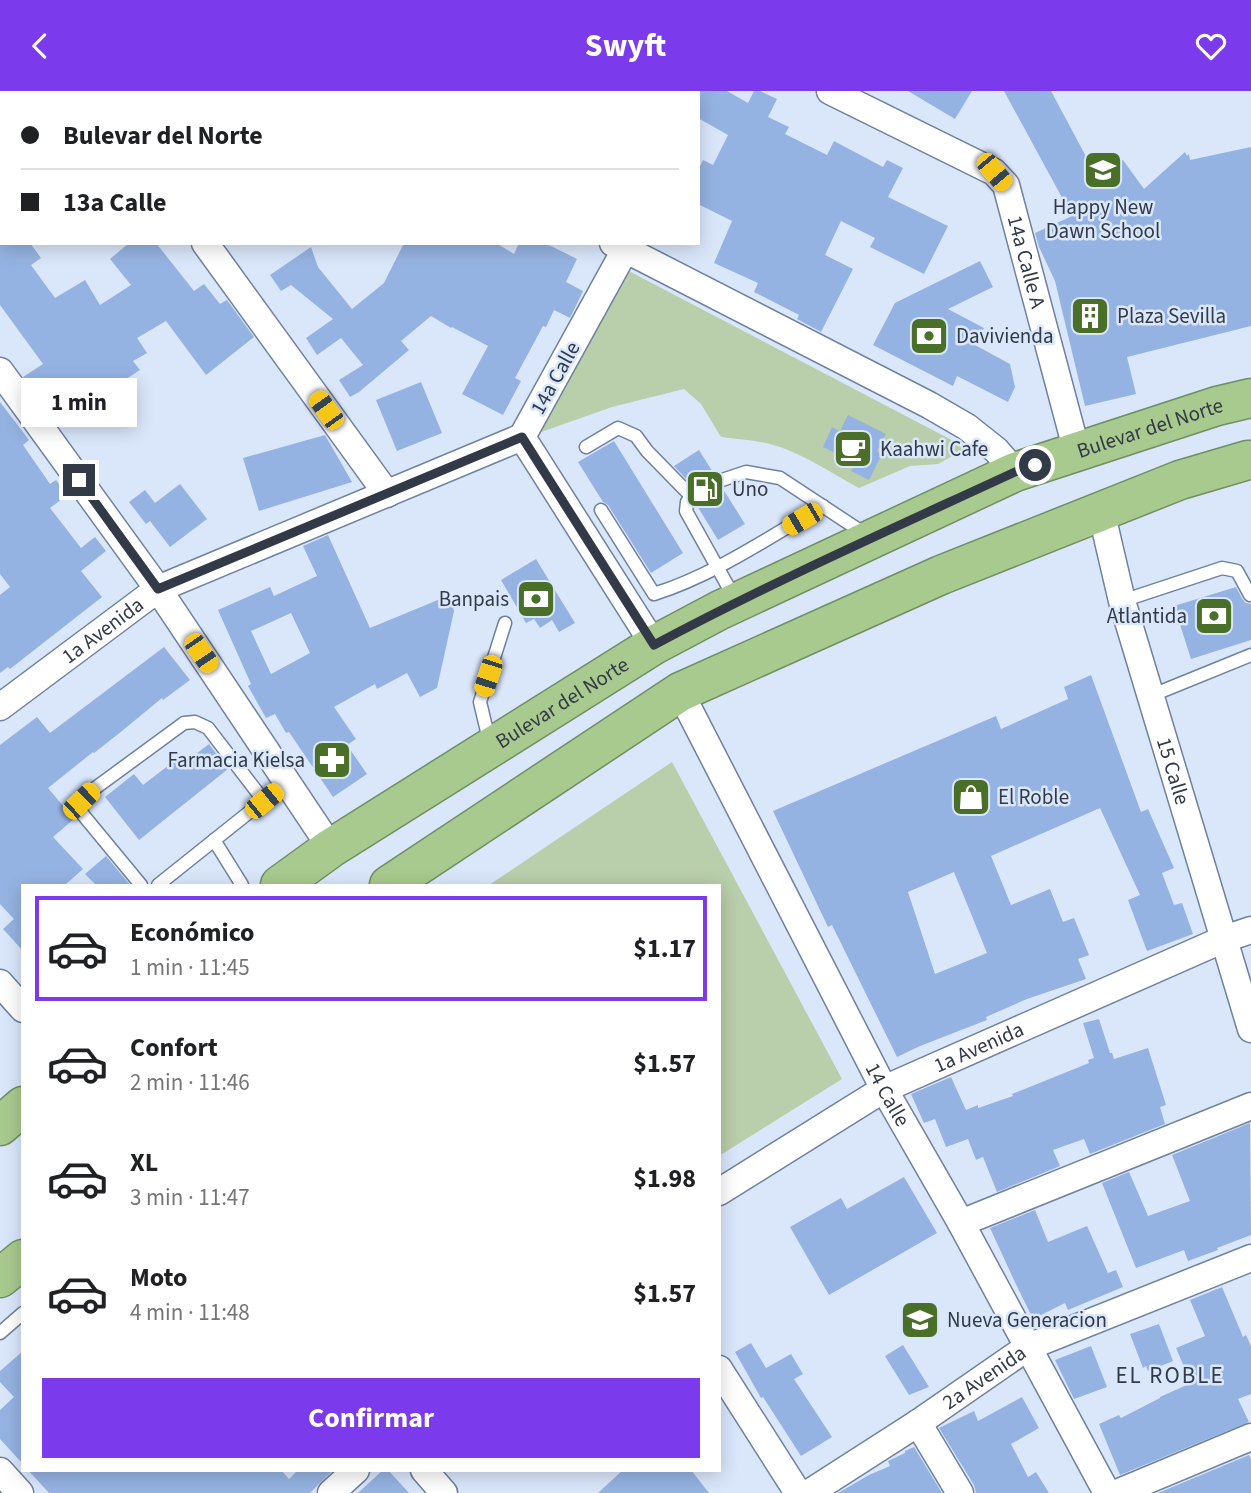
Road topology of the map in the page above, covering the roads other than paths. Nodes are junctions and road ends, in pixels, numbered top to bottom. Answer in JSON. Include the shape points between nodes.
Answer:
{"nodes":[{"id":1,"x":830,"y":91,"type":"edge"},
{"id":2,"x":206,"y":245,"type":"edge"},
{"id":3,"x":619,"y":247,"type":"edge"},
{"id":4,"x":0,"y":372,"type":"edge"},
{"id":5,"x":1251,"y":398,"type":"edge"},
{"id":6,"x":522,"y":437,"type":"junction"},
{"id":7,"x":586,"y":447,"type":"dead end"},
{"id":8,"x":1077,"y":452,"type":"junction"},
{"id":9,"x":1251,"y":460,"type":"edge"},
{"id":10,"x":1015,"y":472,"type":"junction"},
{"id":11,"x":719,"y":481,"type":"dead end"},
{"id":12,"x":387,"y":494,"type":"junction"},
{"id":13,"x":823,"y":506,"type":"junction"},
{"id":14,"x":601,"y":510,"type":"dead end"},
{"id":15,"x":1101,"y":511,"type":"junction"},
{"id":16,"x":871,"y":538,"type":"junction"},
{"id":17,"x":717,"y":568,"type":"junction"},
{"id":18,"x":158,"y":589,"type":"junction"},
{"id":19,"x":1250,"y":595,"type":"edge"},
{"id":20,"x":1122,"y":601,"type":"junction"},
{"id":21,"x":737,"y":602,"type":"junction"},
{"id":22,"x":505,"y":623,"type":"dead end"},
{"id":23,"x":654,"y":645,"type":"junction"},
{"id":24,"x":1251,"y":655,"type":"edge"},
{"id":25,"x":706,"y":687,"type":"junction"},
{"id":26,"x":1150,"y":696,"type":"junction"},
{"id":27,"x":0,"y":707,"type":"edge"},
{"id":28,"x":491,"y":748,"type":"junction"},
{"id":29,"x":287,"y":782,"type":"junction"},
{"id":30,"x":264,"y":801,"type":"junction"},
{"id":31,"x":214,"y":840,"type":"junction"},
{"id":32,"x":331,"y":848,"type":"junction"},
{"id":33,"x":140,"y":884,"type":"edge"},
{"id":34,"x":159,"y":884,"type":"edge"},
{"id":35,"x":241,"y":884,"type":"edge"},
{"id":36,"x":281,"y":884,"type":"edge"},
{"id":37,"x":297,"y":884,"type":"edge"},
{"id":38,"x":390,"y":884,"type":"edge"},
{"id":39,"x":1251,"y":930,"type":"edge"},
{"id":40,"x":1224,"y":940,"type":"junction"},
{"id":41,"x":0,"y":983,"type":"edge"},
{"id":42,"x":21,"y":1007,"type":"edge"},
{"id":43,"x":1251,"y":1029,"type":"edge"},
{"id":44,"x":884,"y":1089,"type":"junction"},
{"id":45,"x":1251,"y":1106,"type":"edge"},
{"id":46,"x":21,"y":1108,"type":"edge"},
{"id":47,"x":21,"y":1120,"type":"edge"},
{"id":48,"x":0,"y":1126,"type":"edge"},
{"id":49,"x":0,"y":1137,"type":"edge"},
{"id":50,"x":721,"y":1191,"type":"edge"},
{"id":51,"x":961,"y":1223,"type":"junction"},
{"id":52,"x":1251,"y":1258,"type":"edge"},
{"id":53,"x":21,"y":1261,"type":"edge"},
{"id":54,"x":0,"y":1278,"type":"edge"},
{"id":55,"x":21,"y":1285,"type":"edge"},
{"id":56,"x":0,"y":1299,"type":"edge"},
{"id":57,"x":21,"y":1315,"type":"edge"},
{"id":58,"x":0,"y":1333,"type":"edge"},
{"id":59,"x":1028,"y":1347,"type":"junction"},
{"id":60,"x":721,"y":1372,"type":"edge"},
{"id":61,"x":918,"y":1423,"type":"junction"},
{"id":62,"x":1251,"y":1437,"type":"edge"},
{"id":63,"x":0,"y":1471,"type":"edge"},
{"id":64,"x":354,"y":1472,"type":"edge"},
{"id":65,"x":426,"y":1472,"type":"edge"},
{"id":66,"x":20,"y":1493,"type":"edge"},
{"id":67,"x":331,"y":1493,"type":"edge"},
{"id":68,"x":444,"y":1493,"type":"edge"},
{"id":69,"x":798,"y":1493,"type":"edge"},
{"id":70,"x":809,"y":1493,"type":"edge"},
{"id":71,"x":960,"y":1493,"type":"edge"},
{"id":72,"x":1107,"y":1493,"type":"edge"},
{"id":73,"x":1117,"y":1493,"type":"edge"}],
"edges":[{"from":1,"to":8,"type":"street","name":"14a Calle A","via":[[994,172],[1006,185]]},
{"from":2,"to":12,"type":"street"},
{"from":3,"to":6,"type":"street","name":"14a Calle"},
{"from":3,"to":10,"type":"street","name":"14a Calle","via":[[948,416],[996,450]]},
{"from":4,"to":18,"type":"street"},
{"from":5,"to":8,"type":"highway","name":"Bulevar del Norte"},
{"from":6,"to":12,"type":"street","name":"1a Avenida"},
{"from":6,"to":23,"type":"street","name":"14a Calle"},
{"from":7,"to":17,"type":"lane","via":[[618,428],[636,436],[691,496],[685,511]]},
{"from":8,"to":10,"type":"highway","name":"Bulevar del Norte"},
{"from":9,"to":15,"type":"highway","via":[[1180,480]]},
{"from":10,"to":16,"type":"highway","name":"Bulevar del Norte"},
{"from":11,"to":13,"type":"lane","via":[[746,472],[780,478]]},
{"from":12,"to":18,"type":"street","name":"1a Avenida"},
{"from":13,"to":16,"type":"lane"},
{"from":13,"to":17,"type":"lane"},
{"from":14,"to":17,"type":"lane","via":[[654,594]]},
{"from":15,"to":20,"type":"street","name":"15 Calle"},
{"from":15,"to":25,"type":"highway","via":[[941,575],[823,636]]},
{"from":16,"to":21,"type":"highway","name":"Bulevar del Norte"},
{"from":17,"to":21,"type":"lane"},
{"from":18,"to":27,"type":"street","name":"1a Avenida"},
{"from":18,"to":29,"type":"street"},
{"from":19,"to":20,"type":"lane","via":[[1237,571],[1222,568]]},
{"from":20,"to":26,"type":"street","name":"15 Calle"},
{"from":21,"to":23,"type":"highway","name":"Bulevar del Norte"},
{"from":21,"to":37,"type":"highway"},
{"from":22,"to":28,"type":"lane","via":[[480,702]]},
{"from":23,"to":28,"type":"highway","name":"Bulevar del Norte"},
{"from":24,"to":26,"type":"lane"},
{"from":25,"to":38,"type":"highway"},
{"from":25,"to":44,"type":"street","name":"14 Calle"},
{"from":26,"to":40,"type":"street","name":"15 Calle"},
{"from":28,"to":32,"type":"highway","name":"Bulevar del Norte"},
{"from":29,"to":30,"type":"lane"},
{"from":29,"to":32,"type":"street"},
{"from":30,"to":31,"type":"lane"},
{"from":30,"to":33,"type":"lane","via":[[208,728],[184,723],[81,801],[84,816]]},
{"from":31,"to":34,"type":"lane"},
{"from":31,"to":35,"type":"lane"},
{"from":32,"to":36,"type":"highway","name":"Bulevar del Norte"},
{"from":39,"to":40,"type":"street","name":"1a Avenida"},
{"from":40,"to":43,"type":"street","name":"15 Calle"},
{"from":40,"to":44,"type":"street","name":"1a Avenida"},
{"from":41,"to":42,"type":"street"},
{"from":44,"to":50,"type":"street","name":"1a Avenida"},
{"from":44,"to":51,"type":"street","name":"14 Calle"},
{"from":45,"to":51,"type":"street"},
{"from":46,"to":48,"type":"highway"},
{"from":47,"to":49,"type":"highway"},
{"from":51,"to":59,"type":"street","name":"14 Calle"},
{"from":52,"to":59,"type":"street","name":"2a Avenida"},
{"from":53,"to":54,"type":"highway"},
{"from":55,"to":56,"type":"highway"},
{"from":57,"to":58,"type":"lane"},
{"from":59,"to":61,"type":"street","name":"2a Avenida"},
{"from":59,"to":72,"type":"street","name":"14 Calle"},
{"from":60,"to":69,"type":"street"},
{"from":61,"to":70,"type":"street","name":"2a Avenida"},
{"from":61,"to":71,"type":"street"},
{"from":62,"to":73,"type":"street"},
{"from":63,"to":66,"type":"street"},
{"from":64,"to":67,"type":"street"},
{"from":65,"to":68,"type":"street"}]}
